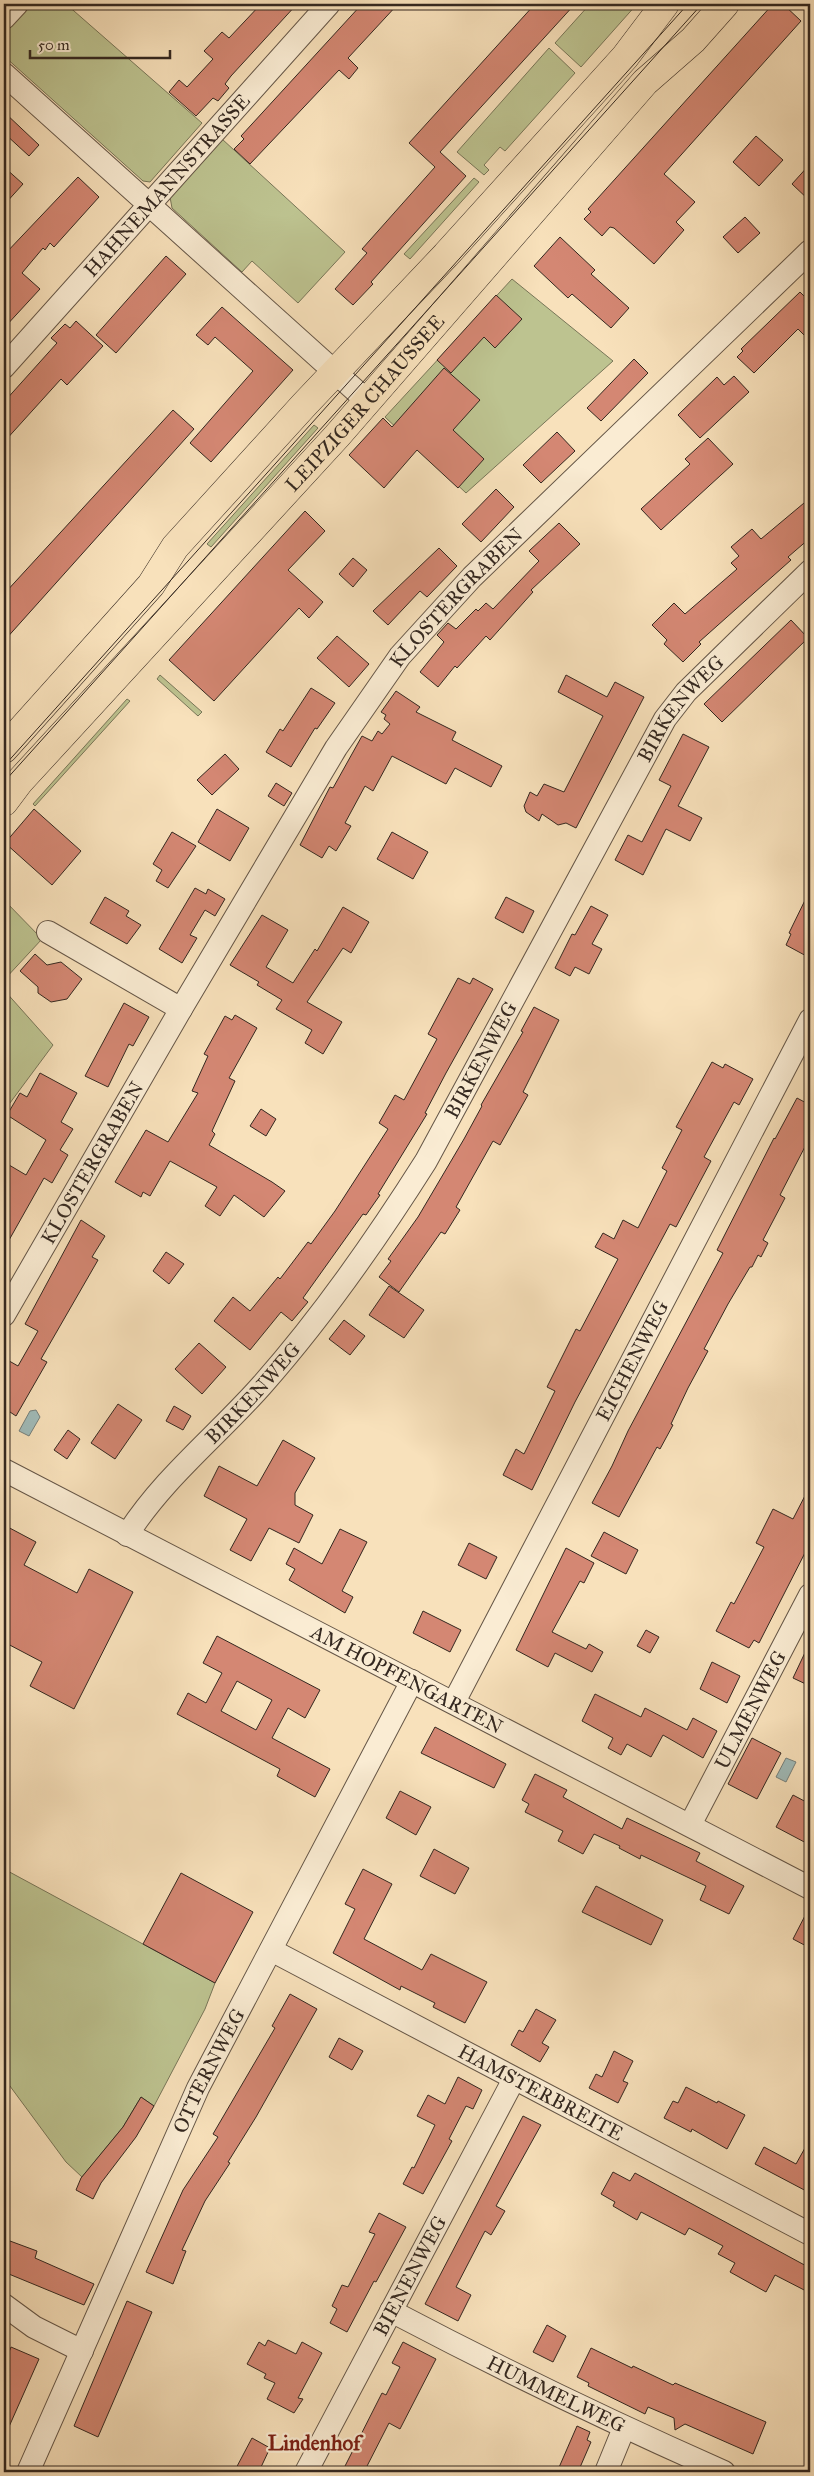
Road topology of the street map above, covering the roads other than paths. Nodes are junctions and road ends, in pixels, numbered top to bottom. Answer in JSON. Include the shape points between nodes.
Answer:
{"nodes":[{"id":1,"x":17,"y":4,"type":"edge"},
{"id":2,"x":329,"y":4,"type":"edge"},
{"id":3,"x":665,"y":4,"type":"edge"},
{"id":4,"x":725,"y":4,"type":"edge"},
{"id":5,"x":4,"y":18,"type":"edge"},
{"id":6,"x":4,"y":74,"type":"edge"},
{"id":7,"x":149,"y":205,"type":"junction"},
{"id":8,"x":810,"y":251,"type":"edge"},
{"id":9,"x":4,"y":367,"type":"edge"},
{"id":10,"x":335,"y":373,"type":"junction"},
{"id":11,"x":366,"y":400,"type":"junction"},
{"id":12,"x":810,"y":572,"type":"edge"},
{"id":13,"x":4,"y":749,"type":"edge"},
{"id":14,"x":4,"y":802,"type":"edge"},
{"id":15,"x":48,"y":932,"type":"dead end"},
{"id":16,"x":181,"y":1009,"type":"junction"},
{"id":17,"x":810,"y":1020,"type":"edge"},
{"id":18,"x":4,"y":1315,"type":"edge"},
{"id":19,"x":4,"y":1470,"type":"edge"},
{"id":20,"x":128,"y":1535,"type":"junction"},
{"id":21,"x":810,"y":1595,"type":"edge"},
{"id":22,"x":412,"y":1681,"type":"junction"},
{"id":23,"x":454,"y":1702,"type":"junction"},
{"id":24,"x":690,"y":1825,"type":"junction"},
{"id":25,"x":810,"y":1888,"type":"edge"},
{"id":26,"x":271,"y":1950,"type":"junction"},
{"id":27,"x":514,"y":2079,"type":"junction"},
{"id":28,"x":810,"y":2234,"type":"edge"},
{"id":29,"x":4,"y":2306,"type":"edge"},
{"id":30,"x":391,"y":2311,"type":"junction"},
{"id":31,"x":82,"y":2351,"type":"junction"},
{"id":32,"x":624,"y":2428,"type":"junction"},
{"id":33,"x":28,"y":2472,"type":"edge"},
{"id":34,"x":306,"y":2472,"type":"edge"},
{"id":35,"x":606,"y":2472,"type":"edge"},
{"id":36,"x":724,"y":2472,"type":"edge"}],
"edges":[{"from":1,"to":5,"type":"street"},
{"from":2,"to":7,"type":"street","name":"HAHNEMANNSTRASSE"},
{"from":3,"to":10,"type":"main road","name":"LEIPZIGER CHAUSSEE","via":[[618,65]]},
{"from":4,"to":11,"type":"main road","name":"LEIPZIGER CHAUSSEE","via":[[693,40],[645,82]]},
{"from":6,"to":7,"type":"street"},
{"from":7,"to":9,"type":"street","name":"HAHNEMANNSTRASSE"},
{"from":7,"to":10,"type":"street"},
{"from":8,"to":16,"type":"street","name":"KLOSTERGRABEN","via":[[478,571],[400,656],[325,765]]},
{"from":10,"to":11,"type":"street"},
{"from":10,"to":13,"type":"main road","name":"LEIPZIGER CHAUSSEE","via":[[175,547],[151,585]]},
{"from":11,"to":14,"type":"main road","name":"LEIPZIGER CHAUSSEE","via":[[337,436],[172,613]]},
{"from":12,"to":20,"type":"street","name":"BIRKENWEG","via":[[672,708],[426,1161],[392,1215],[320,1317],[261,1386],[159,1490]]},
{"from":15,"to":16,"type":"street"},
{"from":16,"to":18,"type":"street","name":"KLOSTERGRABEN"},
{"from":17,"to":23,"type":"street","name":"EICHENWEG"},
{"from":19,"to":20,"type":"street","name":"AM HOPFENGARTEN"},
{"from":20,"to":22,"type":"street","name":"AM HOPFENGARTEN"},
{"from":21,"to":24,"type":"street","name":"ULMENWEG"},
{"from":22,"to":23,"type":"street","name":"AM HOPFENGARTEN"},
{"from":22,"to":26,"type":"street","name":"OTTERNWEG"},
{"from":23,"to":24,"type":"street","name":"AM HOPFENGARTEN"},
{"from":24,"to":25,"type":"street","name":"AM HOPFENGARTEN"},
{"from":26,"to":27,"type":"street","name":"HAMSTERBREITE"},
{"from":26,"to":31,"type":"street","name":"OTTERNWEG","via":[[198,2088]]},
{"from":27,"to":28,"type":"street","name":"HAMSTERBREITE"},
{"from":27,"to":30,"type":"street","name":"BIENENWEG"},
{"from":29,"to":31,"type":"street","via":[[34,2327]]},
{"from":30,"to":32,"type":"street","name":"HUMMELWEG"},
{"from":30,"to":34,"type":"street","name":"BIENENWEG"},
{"from":31,"to":33,"type":"street","name":"OTTERNWEG"},
{"from":32,"to":35,"type":"street"},
{"from":32,"to":36,"type":"street","name":"HUMMELWEG"}]}
